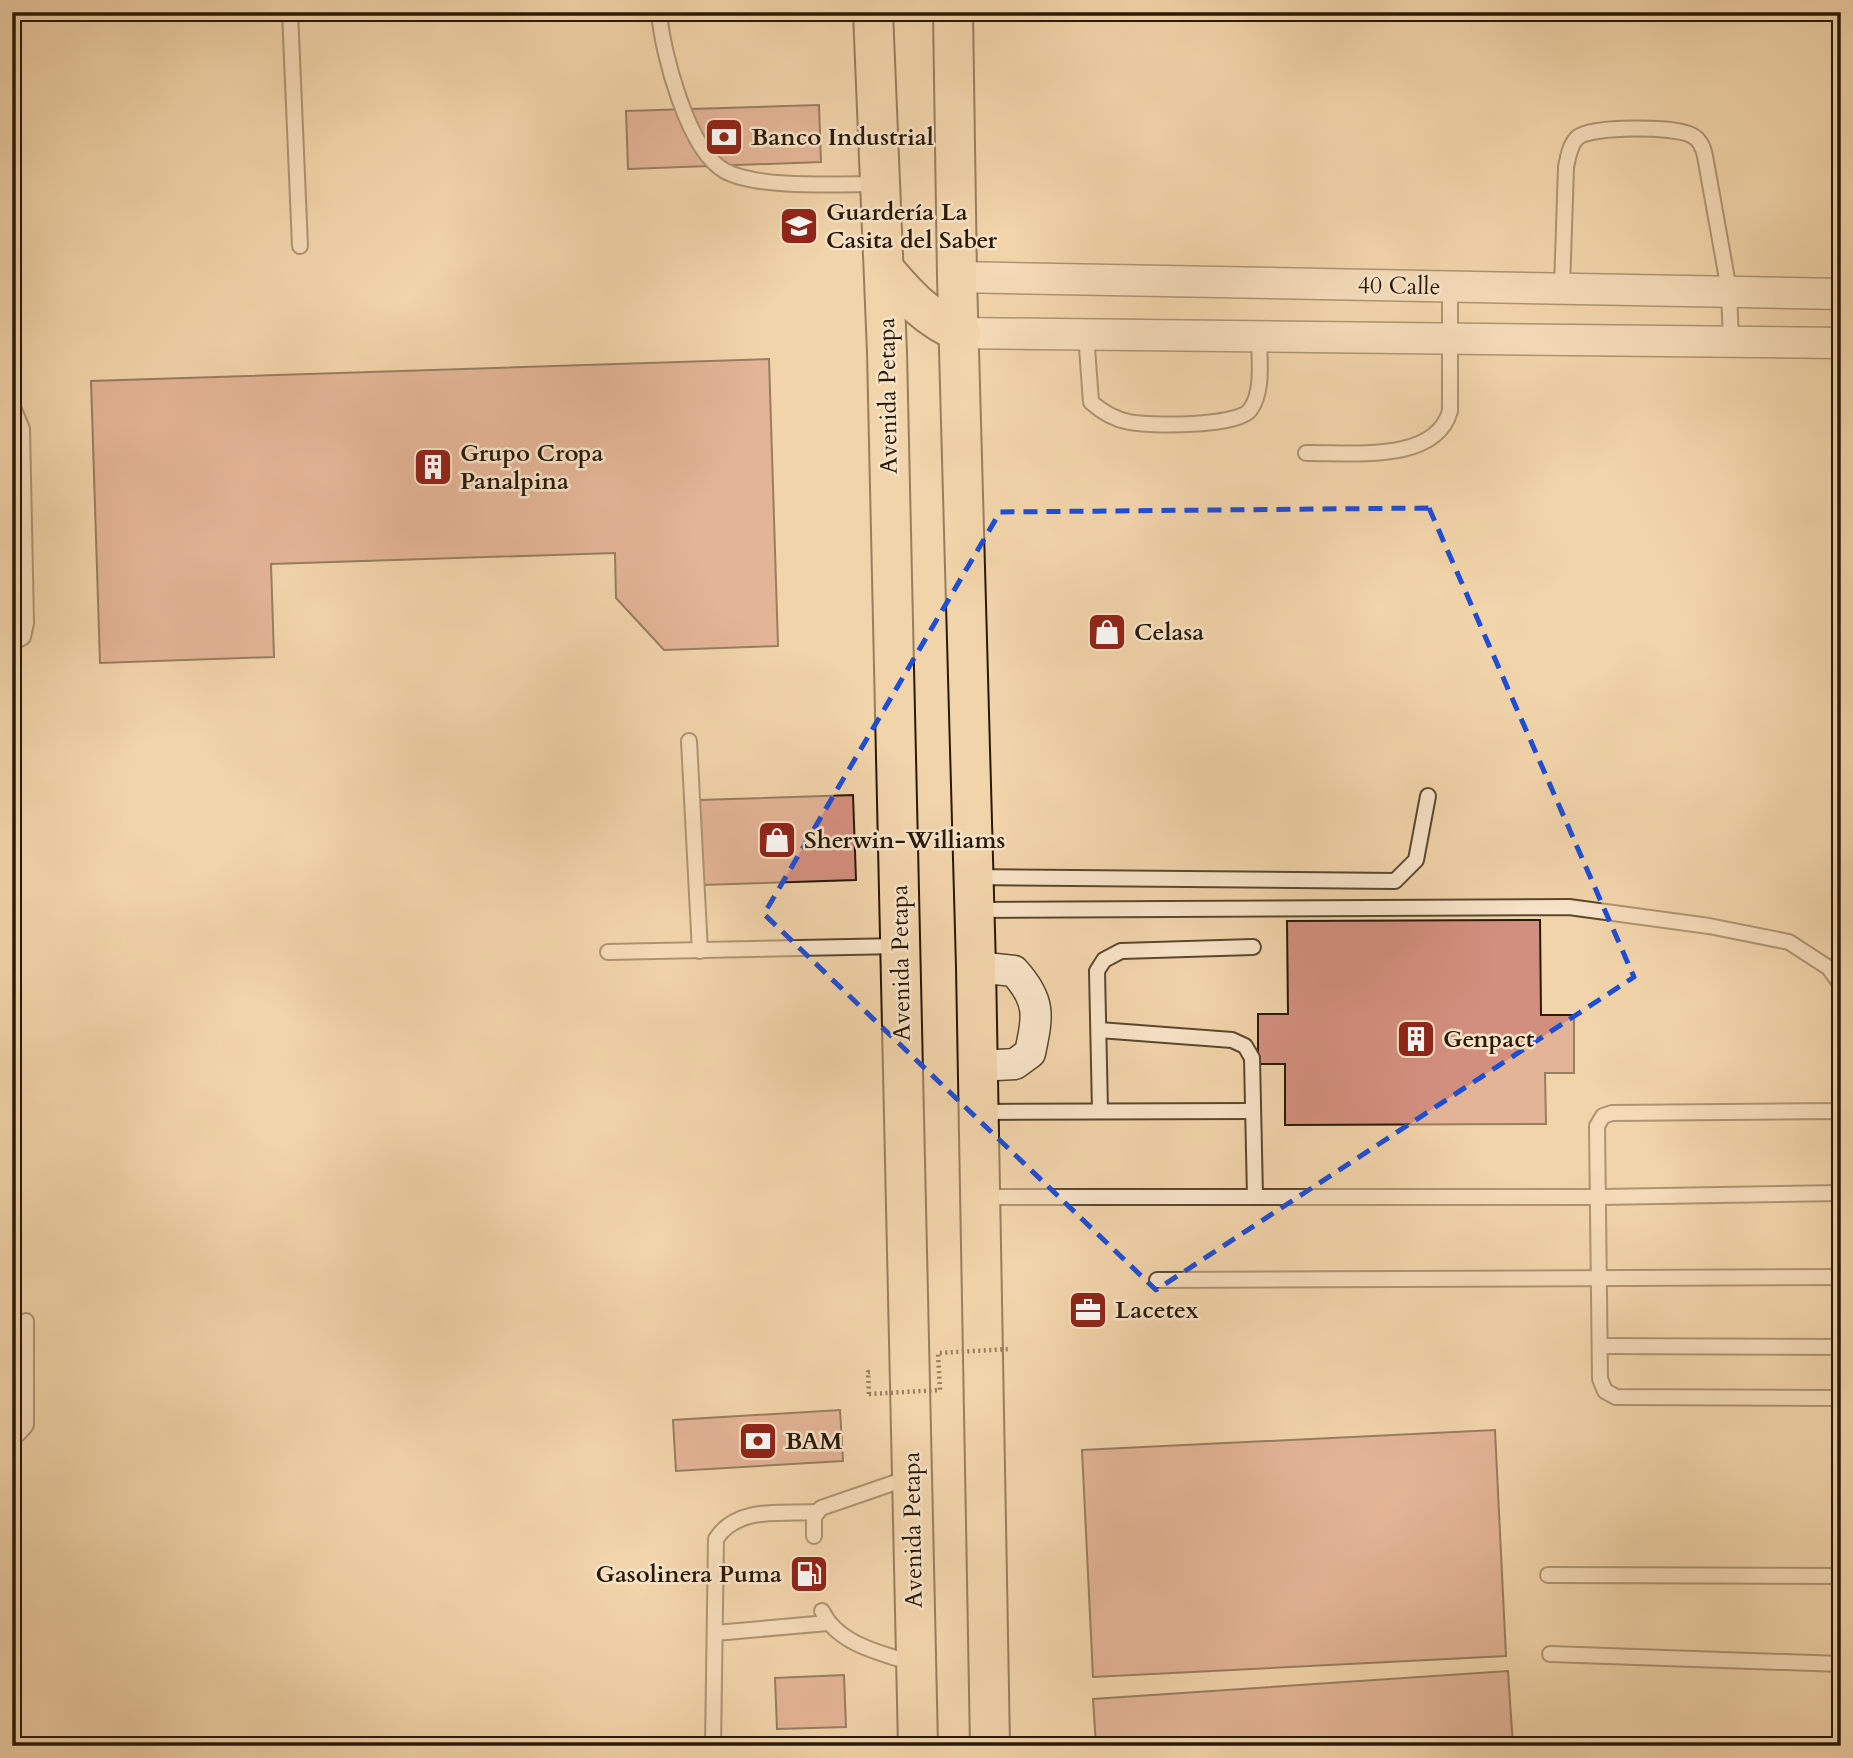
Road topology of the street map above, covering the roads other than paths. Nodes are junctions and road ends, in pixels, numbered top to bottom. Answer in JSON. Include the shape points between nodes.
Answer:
{"nodes":[{"id":1,"x":290,"y":12,"type":"edge"},
{"id":2,"x":659,"y":12,"type":"edge"},
{"id":3,"x":873,"y":12,"type":"edge"},
{"id":4,"x":953,"y":12,"type":"edge"},
{"id":5,"x":881,"y":184,"type":"junction"},
{"id":6,"x":300,"y":246,"type":"dead end"},
{"id":7,"x":885,"y":270,"type":"junction"},
{"id":8,"x":957,"y":277,"type":"junction"},
{"id":9,"x":1450,"y":287,"type":"junction"},
{"id":10,"x":1562,"y":288,"type":"junction"},
{"id":11,"x":1729,"y":290,"type":"junction"},
{"id":12,"x":1841,"y":293,"type":"edge"},
{"id":13,"x":961,"y":333,"type":"junction"},
{"id":14,"x":1086,"y":334,"type":"junction"},
{"id":15,"x":1259,"y":337,"type":"junction"},
{"id":16,"x":1451,"y":338,"type":"junction"},
{"id":17,"x":1731,"y":342,"type":"junction"},
{"id":18,"x":1841,"y":343,"type":"edge"},
{"id":19,"x":12,"y":405,"type":"edge"},
{"id":20,"x":1306,"y":453,"type":"dead end"},
{"id":21,"x":12,"y":643,"type":"edge"},
{"id":22,"x":689,"y":741,"type":"dead end"},
{"id":23,"x":1429,"y":796,"type":"dead end"},
{"id":24,"x":972,"y":893,"type":"junction"},
{"id":25,"x":901,"y":946,"type":"junction"},
{"id":26,"x":1253,"y":947,"type":"dead end"},
{"id":27,"x":700,"y":951,"type":"junction"},
{"id":28,"x":608,"y":952,"type":"dead end"},
{"id":29,"x":976,"y":967,"type":"junction"},
{"id":30,"x":1841,"y":985,"type":"edge"},
{"id":31,"x":1099,"y":1030,"type":"junction"},
{"id":32,"x":978,"y":1066,"type":"junction"},
{"id":33,"x":1100,"y":1111,"type":"junction"},
{"id":34,"x":1253,"y":1111,"type":"junction"},
{"id":35,"x":1841,"y":1111,"type":"edge"},
{"id":36,"x":979,"y":1112,"type":"junction"},
{"id":37,"x":1841,"y":1194,"type":"edge"},
{"id":38,"x":979,"y":1197,"type":"junction"},
{"id":39,"x":1255,"y":1197,"type":"junction"},
{"id":40,"x":1600,"y":1197,"type":"junction"},
{"id":41,"x":1841,"y":1277,"type":"edge"},
{"id":42,"x":1600,"y":1278,"type":"junction"},
{"id":43,"x":1157,"y":1280,"type":"dead end"},
{"id":44,"x":26,"y":1321,"type":"dead end"},
{"id":45,"x":1600,"y":1346,"type":"junction"},
{"id":46,"x":1841,"y":1347,"type":"edge"},
{"id":47,"x":1841,"y":1398,"type":"edge"},
{"id":48,"x":12,"y":1434,"type":"edge"},
{"id":49,"x":912,"y":1476,"type":"junction"},
{"id":50,"x":816,"y":1512,"type":"junction"},
{"id":51,"x":814,"y":1536,"type":"dead end"},
{"id":52,"x":1548,"y":1575,"type":"dead end"},
{"id":53,"x":1841,"y":1576,"type":"edge"},
{"id":54,"x":715,"y":1633,"type":"junction"},
{"id":55,"x":1550,"y":1654,"type":"dead end"},
{"id":56,"x":1841,"y":1664,"type":"edge"},
{"id":57,"x":917,"y":1665,"type":"junction"},
{"id":58,"x":713,"y":1746,"type":"edge"},
{"id":59,"x":918,"y":1746,"type":"edge"},
{"id":60,"x":990,"y":1746,"type":"edge"}],
"edges":[{"from":1,"to":6,"type":"lane"},
{"from":2,"to":5,"type":"lane","via":[[677,99],[707,152],[723,170],[760,180]]},
{"from":3,"to":5,"type":"main road","name":"Avenida Petapa"},
{"from":4,"to":8,"type":"main road"},
{"from":5,"to":7,"type":"main road","name":"Avenida Petapa"},
{"from":7,"to":13,"type":"main road","via":[[920,310]]},
{"from":7,"to":25,"type":"main road","name":"Avenida Petapa"},
{"from":8,"to":9,"type":"street","name":"40 Calle"},
{"from":8,"to":13,"type":"main road"},
{"from":9,"to":10,"type":"street","name":"40 Calle"},
{"from":9,"to":16,"type":"lane"},
{"from":10,"to":11,"type":"street","name":"40 Calle"},
{"from":10,"to":11,"type":"lane","via":[[1570,148],[1578,137],[1590,133],[1661,130],[1691,135],[1702,144]]},
{"from":11,"to":12,"type":"street","name":"40 Calle"},
{"from":11,"to":17,"type":"lane"},
{"from":13,"to":14,"type":"street"},
{"from":13,"to":24,"type":"main road"},
{"from":14,"to":15,"type":"street"},
{"from":14,"to":15,"type":"lane","via":[[1091,402],[1104,414],[1128,422],[1163,424],[1209,423],[1248,413],[1257,388]]},
{"from":15,"to":16,"type":"street"},
{"from":16,"to":17,"type":"street"},
{"from":16,"to":20,"type":"lane","via":[[1450,411],[1446,426],[1436,437],[1403,450]]},
{"from":17,"to":18,"type":"street"},
{"from":19,"to":21,"type":"lane","via":[[22,429],[26,623],[23,637]]},
{"from":22,"to":27,"type":"lane"},
{"from":23,"to":24,"type":"lane","via":[[1416,860],[1395,881]]},
{"from":24,"to":29,"type":"main road"},
{"from":24,"to":30,"type":"lane","via":[[1569,907],[1789,942],[1829,968]]},
{"from":25,"to":27,"type":"lane"},
{"from":25,"to":49,"type":"main road","name":"Avenida Petapa"},
{"from":26,"to":31,"type":"lane","via":[[1121,951],[1104,960],[1097,971]]},
{"from":27,"to":28,"type":"lane"},
{"from":29,"to":32,"type":"main road"},
{"from":29,"to":32,"type":"street","via":[[1014,971],[1032,991],[1036,1022],[1030,1053],[1015,1064]]},
{"from":31,"to":33,"type":"lane"},
{"from":31,"to":34,"type":"lane","via":[[1232,1040],[1245,1046],[1252,1058]]},
{"from":32,"to":36,"type":"main road"},
{"from":33,"to":34,"type":"lane"},
{"from":33,"to":36,"type":"lane"},
{"from":34,"to":39,"type":"lane"},
{"from":35,"to":40,"type":"lane","via":[[1603,1116],[1597,1126]]},
{"from":36,"to":38,"type":"main road"},
{"from":37,"to":40,"type":"lane"},
{"from":38,"to":39,"type":"lane"},
{"from":38,"to":60,"type":"main road"},
{"from":39,"to":40,"type":"lane"},
{"from":40,"to":42,"type":"lane"},
{"from":41,"to":42,"type":"lane"},
{"from":42,"to":43,"type":"lane"},
{"from":42,"to":45,"type":"lane"},
{"from":44,"to":48,"type":"lane","via":[[26,1424]]},
{"from":45,"to":46,"type":"lane"},
{"from":45,"to":47,"type":"lane","via":[[1600,1379],[1605,1391],[1616,1397]]},
{"from":49,"to":50,"type":"lane"},
{"from":49,"to":57,"type":"main road","name":"Avenida Petapa"},
{"from":50,"to":51,"type":"lane"},
{"from":50,"to":54,"type":"lane","via":[[739,1517],[724,1525],[716,1539]]},
{"from":52,"to":53,"type":"lane"},
{"from":54,"to":57,"type":"lane","via":[[825,1617],[839,1633],[866,1648]]},
{"from":54,"to":58,"type":"lane"},
{"from":55,"to":56,"type":"lane"},
{"from":57,"to":59,"type":"main road","name":"Avenida Petapa"}]}
